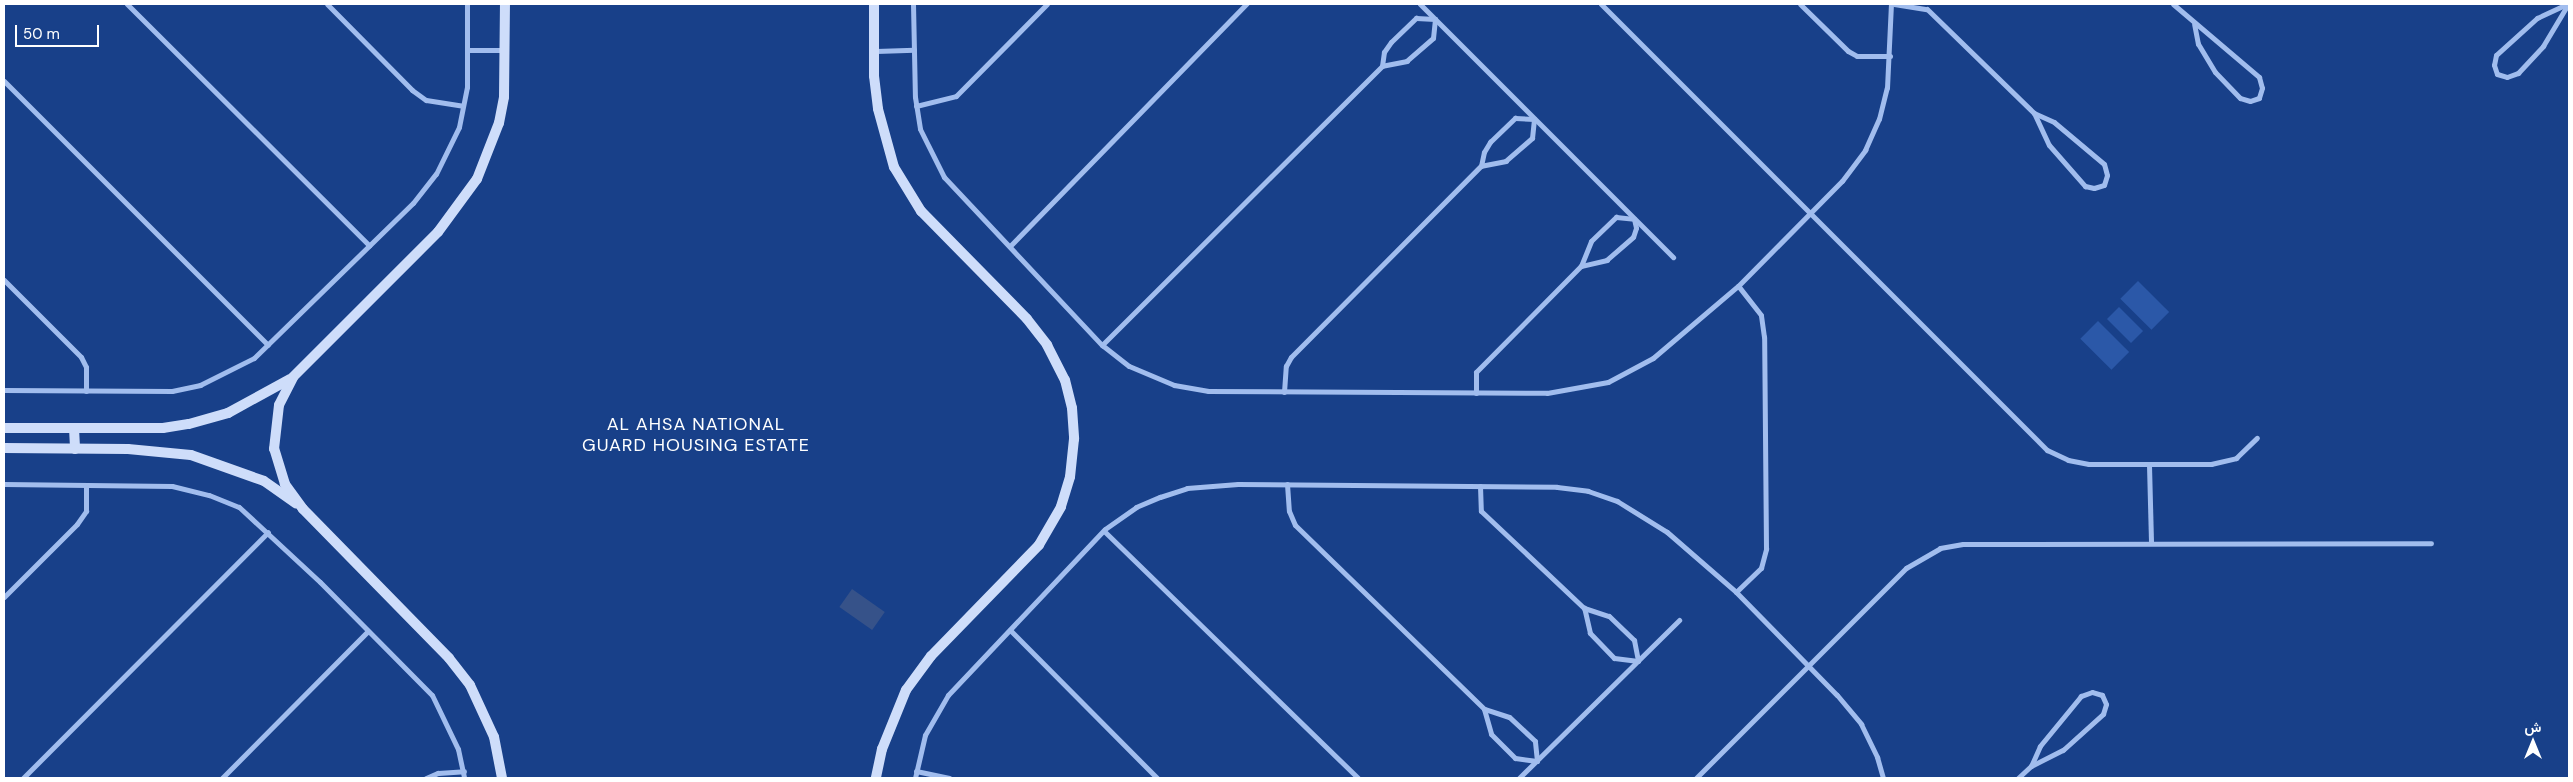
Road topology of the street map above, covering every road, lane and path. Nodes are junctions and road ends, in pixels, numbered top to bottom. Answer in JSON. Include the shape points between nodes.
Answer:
{"nodes":[{"id":1,"x":127,"y":4,"type":"edge"},
{"id":2,"x":327,"y":4,"type":"edge"},
{"id":3,"x":467,"y":4,"type":"edge"},
{"id":4,"x":505,"y":4,"type":"edge"},
{"id":5,"x":874,"y":4,"type":"edge"},
{"id":6,"x":913,"y":4,"type":"edge"},
{"id":7,"x":1047,"y":4,"type":"edge"},
{"id":8,"x":1246,"y":4,"type":"edge"},
{"id":9,"x":1420,"y":4,"type":"edge"},
{"id":10,"x":1601,"y":4,"type":"edge"},
{"id":11,"x":1800,"y":4,"type":"edge"},
{"id":12,"x":1892,"y":4,"type":"edge"},
{"id":13,"x":2173,"y":4,"type":"edge"},
{"id":14,"x":2568,"y":4,"type":"edge"},
{"id":15,"x":1435,"y":18,"type":"junction"},
{"id":16,"x":2194,"y":24,"type":"junction"},
{"id":17,"x":467,"y":50,"type":"junction"},
{"id":18,"x":505,"y":50,"type":"junction"},
{"id":19,"x":914,"y":50,"type":"junction"},
{"id":20,"x":876,"y":51,"type":"junction"},
{"id":21,"x":1890,"y":56,"type":"junction"},
{"id":22,"x":1382,"y":66,"type":"junction"},
{"id":23,"x":4,"y":80,"type":"edge"},
{"id":24,"x":463,"y":106,"type":"junction"},
{"id":25,"x":916,"y":106,"type":"junction"},
{"id":26,"x":2034,"y":113,"type":"junction"},
{"id":27,"x":1534,"y":119,"type":"junction"},
{"id":28,"x":1481,"y":166,"type":"junction"},
{"id":29,"x":1810,"y":214,"type":"junction"},
{"id":30,"x":1634,"y":219,"type":"junction"},
{"id":31,"x":369,"y":245,"type":"junction"},
{"id":32,"x":1010,"y":246,"type":"junction"},
{"id":33,"x":1673,"y":257,"type":"dead end"},
{"id":34,"x":1581,"y":266,"type":"junction"},
{"id":35,"x":4,"y":280,"type":"edge"},
{"id":36,"x":1738,"y":286,"type":"junction"},
{"id":37,"x":268,"y":345,"type":"junction"},
{"id":38,"x":1102,"y":345,"type":"junction"},
{"id":39,"x":293,"y":377,"type":"junction"},
{"id":40,"x":4,"y":390,"type":"edge"},
{"id":41,"x":86,"y":392,"type":"junction"},
{"id":42,"x":1284,"y":392,"type":"junction"},
{"id":43,"x":1476,"y":393,"type":"junction"},
{"id":44,"x":4,"y":428,"type":"edge"},
{"id":45,"x":74,"y":428,"type":"junction"},
{"id":46,"x":2258,"y":438,"type":"dead end"},
{"id":47,"x":4,"y":448,"type":"edge"},
{"id":48,"x":75,"y":449,"type":"junction"},
{"id":49,"x":2149,"y":465,"type":"junction"},
{"id":50,"x":4,"y":484,"type":"edge"},
{"id":51,"x":1287,"y":484,"type":"junction"},
{"id":52,"x":86,"y":485,"type":"junction"},
{"id":53,"x":1480,"y":486,"type":"junction"},
{"id":54,"x":303,"y":509,"type":"junction"},
{"id":55,"x":1104,"y":531,"type":"junction"},
{"id":56,"x":268,"y":532,"type":"junction"},
{"id":57,"x":2151,"y":543,"type":"junction"},
{"id":58,"x":2430,"y":543,"type":"dead end"},
{"id":59,"x":1736,"y":592,"type":"junction"},
{"id":60,"x":4,"y":598,"type":"edge"},
{"id":61,"x":1584,"y":608,"type":"junction"},
{"id":62,"x":1679,"y":620,"type":"dead end"},
{"id":63,"x":1010,"y":630,"type":"junction"},
{"id":64,"x":368,"y":631,"type":"junction"},
{"id":65,"x":1638,"y":661,"type":"junction"},
{"id":66,"x":1807,"y":666,"type":"junction"},
{"id":67,"x":1484,"y":709,"type":"junction"},
{"id":68,"x":1537,"y":761,"type":"junction"},
{"id":69,"x":2031,"y":766,"type":"junction"},
{"id":70,"x":464,"y":771,"type":"junction"},
{"id":71,"x":916,"y":771,"type":"junction"},
{"id":72,"x":23,"y":778,"type":"edge"},
{"id":73,"x":222,"y":778,"type":"edge"},
{"id":74,"x":426,"y":778,"type":"edge"},
{"id":75,"x":464,"y":778,"type":"edge"},
{"id":76,"x":502,"y":778,"type":"edge"},
{"id":77,"x":876,"y":778,"type":"edge"},
{"id":78,"x":915,"y":778,"type":"edge"},
{"id":79,"x":949,"y":778,"type":"edge"},
{"id":80,"x":1157,"y":778,"type":"edge"},
{"id":81,"x":1358,"y":778,"type":"edge"},
{"id":82,"x":1519,"y":778,"type":"edge"},
{"id":83,"x":1696,"y":778,"type":"edge"},
{"id":84,"x":1883,"y":778,"type":"edge"},
{"id":85,"x":2018,"y":778,"type":"edge"}],
"edges":[{"from":1,"to":31,"type":"street"},
{"from":2,"to":24,"type":"street","via":[[412,90],[426,100]]},
{"from":3,"to":17,"type":"street"},
{"from":4,"to":18,"type":"main road"},
{"from":5,"to":20,"type":"main road"},
{"from":6,"to":19,"type":"street"},
{"from":7,"to":25,"type":"street","via":[[956,96]]},
{"from":8,"to":32,"type":"street"},
{"from":9,"to":15,"type":"street"},
{"from":10,"to":29,"type":"street"},
{"from":11,"to":21,"type":"street","via":[[1848,51],[1857,56]]},
{"from":12,"to":21,"type":"street"},
{"from":12,"to":26,"type":"street","via":[[1927,9]]},
{"from":13,"to":16,"type":"street"},
{"from":14,"to":14,"type":"street","via":[[2537,18],[2496,55],[2494,65],[2498,74],[2508,77],[2518,73],[2543,46]]},
{"from":15,"to":22,"type":"street","via":[[1416,18],[1391,42],[1384,52]]},
{"from":15,"to":22,"type":"street","via":[[1433,38],[1407,61]]},
{"from":15,"to":27,"type":"street"},
{"from":16,"to":16,"type":"street","via":[[2198,44],[2215,72],[2240,98],[2250,101],[2259,98],[2262,88],[2259,77]]},
{"from":17,"to":18,"type":"street"},
{"from":17,"to":24,"type":"street","via":[[467,88]]},
{"from":18,"to":39,"type":"main road","via":[[504,97],[499,123],[488,154],[464,199],[421,251]]},
{"from":19,"to":20,"type":"street"},
{"from":19,"to":25,"type":"street"},
{"from":20,"to":77,"type":"main road","via":[[878,110],[894,167],[921,211],[1027,319],[1047,345],[1065,380],[1072,408],[1074,439],[1070,477],[1061,507],[1039,545],[1018,571],[931,656],[906,690],[882,749]]},
{"from":21,"to":29,"type":"street","via":[[1879,120],[1865,150],[1842,181]]},
{"from":22,"to":38,"type":"street"},
{"from":23,"to":37,"type":"street"},
{"from":24,"to":31,"type":"street","via":[[459,127],[436,174],[413,203]]},
{"from":25,"to":32,"type":"street","via":[[920,129],[944,177]]},
{"from":26,"to":26,"type":"street","via":[[2049,145],[2085,186],[2104,185],[2107,175],[2104,164],[2054,122]]},
{"from":27,"to":28,"type":"street","via":[[1532,138],[1506,161]]},
{"from":27,"to":28,"type":"street","via":[[1515,118],[1490,142]]},
{"from":27,"to":30,"type":"street"},
{"from":28,"to":42,"type":"street","via":[[1291,357],[1286,366]]},
{"from":29,"to":36,"type":"street"},
{"from":29,"to":49,"type":"street","via":[[2047,450],[2068,460],[2089,464]]},
{"from":30,"to":33,"type":"street"},
{"from":30,"to":34,"type":"street","via":[[1616,218],[1591,241]]},
{"from":30,"to":34,"type":"street","via":[[1633,237],[1607,260]]},
{"from":31,"to":37,"type":"street"},
{"from":32,"to":38,"type":"street"},
{"from":34,"to":43,"type":"street","via":[[1476,372]]},
{"from":35,"to":41,"type":"street","via":[[81,357],[86,366]]},
{"from":36,"to":43,"type":"street","via":[[1653,358],[1608,382],[1547,393]]},
{"from":36,"to":59,"type":"street","via":[[1761,315],[1764,337],[1766,549],[1761,568]]},
{"from":37,"to":41,"type":"street","via":[[229,373],[200,385],[157,392]]},
{"from":38,"to":42,"type":"street","via":[[1129,366],[1174,385],[1208,391]]},
{"from":39,"to":45,"type":"main road","via":[[252,401],[208,420],[163,428]]},
{"from":39,"to":54,"type":"main road","via":[[279,405],[274,449],[285,484]]},
{"from":40,"to":41,"type":"street"},
{"from":42,"to":43,"type":"street"},
{"from":44,"to":45,"type":"main road"},
{"from":45,"to":48,"type":"main road"},
{"from":46,"to":49,"type":"street","via":[[2236,458],[2223,463]]},
{"from":47,"to":48,"type":"main road"},
{"from":48,"to":54,"type":"main road","via":[[163,451],[213,460],[264,481]]},
{"from":49,"to":57,"type":"street"},
{"from":50,"to":52,"type":"street"},
{"from":51,"to":53,"type":"street"},
{"from":51,"to":55,"type":"street","via":[[1187,488],[1136,507]]},
{"from":51,"to":67,"type":"street","via":[[1289,511],[1295,526]]},
{"from":52,"to":56,"type":"street","via":[[172,486],[209,495],[239,507]]},
{"from":52,"to":60,"type":"street","via":[[86,511],[77,524]]},
{"from":53,"to":59,"type":"street","via":[[1557,487],[1588,491],[1617,501],[1667,532]]},
{"from":53,"to":61,"type":"street","via":[[1481,512]]},
{"from":54,"to":76,"type":"main road","via":[[449,658],[470,685],[494,737]]},
{"from":55,"to":63,"type":"street"},
{"from":55,"to":81,"type":"street"},
{"from":56,"to":64,"type":"street"},
{"from":56,"to":72,"type":"street"},
{"from":57,"to":58,"type":"street"},
{"from":57,"to":66,"type":"street","via":[[1963,544],[1940,548],[1906,568]]},
{"from":59,"to":66,"type":"street"},
{"from":61,"to":65,"type":"street","via":[[1609,616],[1634,640]]},
{"from":61,"to":65,"type":"street","via":[[1590,633],[1614,658]]},
{"from":62,"to":65,"type":"street"},
{"from":63,"to":71,"type":"street","via":[[937,710],[925,735]]},
{"from":63,"to":80,"type":"street"},
{"from":64,"to":70,"type":"street","via":[[432,695],[445,718]]},
{"from":64,"to":73,"type":"street"},
{"from":65,"to":68,"type":"street"},
{"from":66,"to":83,"type":"street"},
{"from":66,"to":84,"type":"street","via":[[1861,724]]},
{"from":67,"to":68,"type":"street","via":[[1509,717],[1535,741]]},
{"from":67,"to":68,"type":"street","via":[[1491,734],[1515,758]]},
{"from":68,"to":82,"type":"street"},
{"from":69,"to":69,"type":"street","via":[[2063,750],[2103,714],[2106,704],[2102,695],[2092,692],[2081,696],[2057,722]]},
{"from":69,"to":85,"type":"street"},
{"from":70,"to":74,"type":"street","via":[[438,773]]},
{"from":70,"to":75,"type":"street"},
{"from":71,"to":78,"type":"street"},
{"from":71,"to":79,"type":"street"}]}
